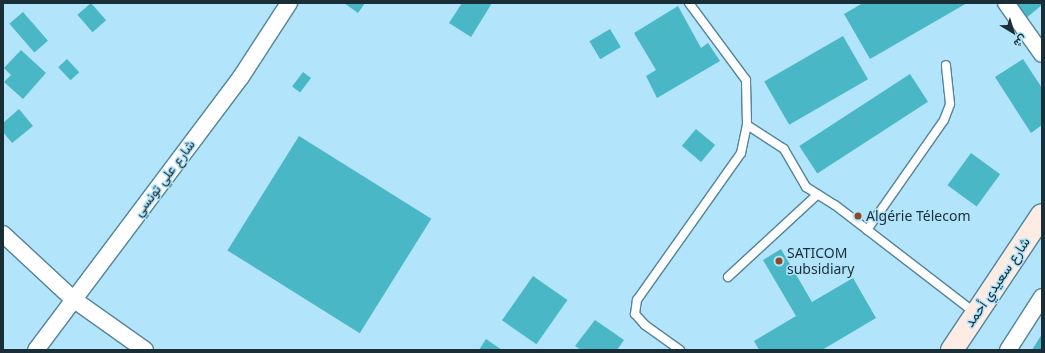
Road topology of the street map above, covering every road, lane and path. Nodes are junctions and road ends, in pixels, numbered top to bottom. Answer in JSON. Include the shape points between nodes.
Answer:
{"nodes":[{"id":1,"x":289,"y":3,"type":"edge"},
{"id":2,"x":689,"y":3,"type":"edge"},
{"id":3,"x":1006,"y":3,"type":"edge"},
{"id":4,"x":1039,"y":44,"type":"edge"},
{"id":5,"x":946,"y":65,"type":"dead end"},
{"id":6,"x":747,"y":124,"type":"junction"},
{"id":7,"x":818,"y":194,"type":"junction"},
{"id":8,"x":1042,"y":216,"type":"edge"},
{"id":9,"x":867,"y":230,"type":"junction"},
{"id":10,"x":3,"y":234,"type":"edge"},
{"id":11,"x":728,"y":278,"type":"dead end"},
{"id":12,"x":1042,"y":297,"type":"edge"},
{"id":13,"x":73,"y":299,"type":"junction"},
{"id":14,"x":975,"y":314,"type":"junction"},
{"id":15,"x":36,"y":350,"type":"edge"},
{"id":16,"x":144,"y":350,"type":"edge"},
{"id":17,"x":680,"y":350,"type":"edge"},
{"id":18,"x":952,"y":350,"type":"edge"},
{"id":19,"x":1008,"y":350,"type":"edge"}],
"edges":[{"from":1,"to":13,"type":"street","name":"شارع علي تونسي","via":[[240,76]]},
{"from":2,"to":6,"type":"lane","via":[[746,80]]},
{"from":3,"to":4,"type":"street"},
{"from":5,"to":9,"type":"lane","via":[[950,104],[944,120]]},
{"from":6,"to":7,"type":"lane","via":[[784,149],[806,187]]},
{"from":6,"to":17,"type":"lane","via":[[741,153],[637,300],[635,314],[645,325]]},
{"from":7,"to":9,"type":"lane"},
{"from":7,"to":11,"type":"lane"},
{"from":8,"to":14,"type":"street","name":"شارع سعيدي أحمد"},
{"from":9,"to":14,"type":"lane"},
{"from":10,"to":13,"type":"street"},
{"from":12,"to":19,"type":"street"},
{"from":13,"to":15,"type":"street","name":"شارع علي تونسي"},
{"from":13,"to":16,"type":"street"},
{"from":14,"to":18,"type":"street","name":"شارع سعيدي أحمد"}]}
